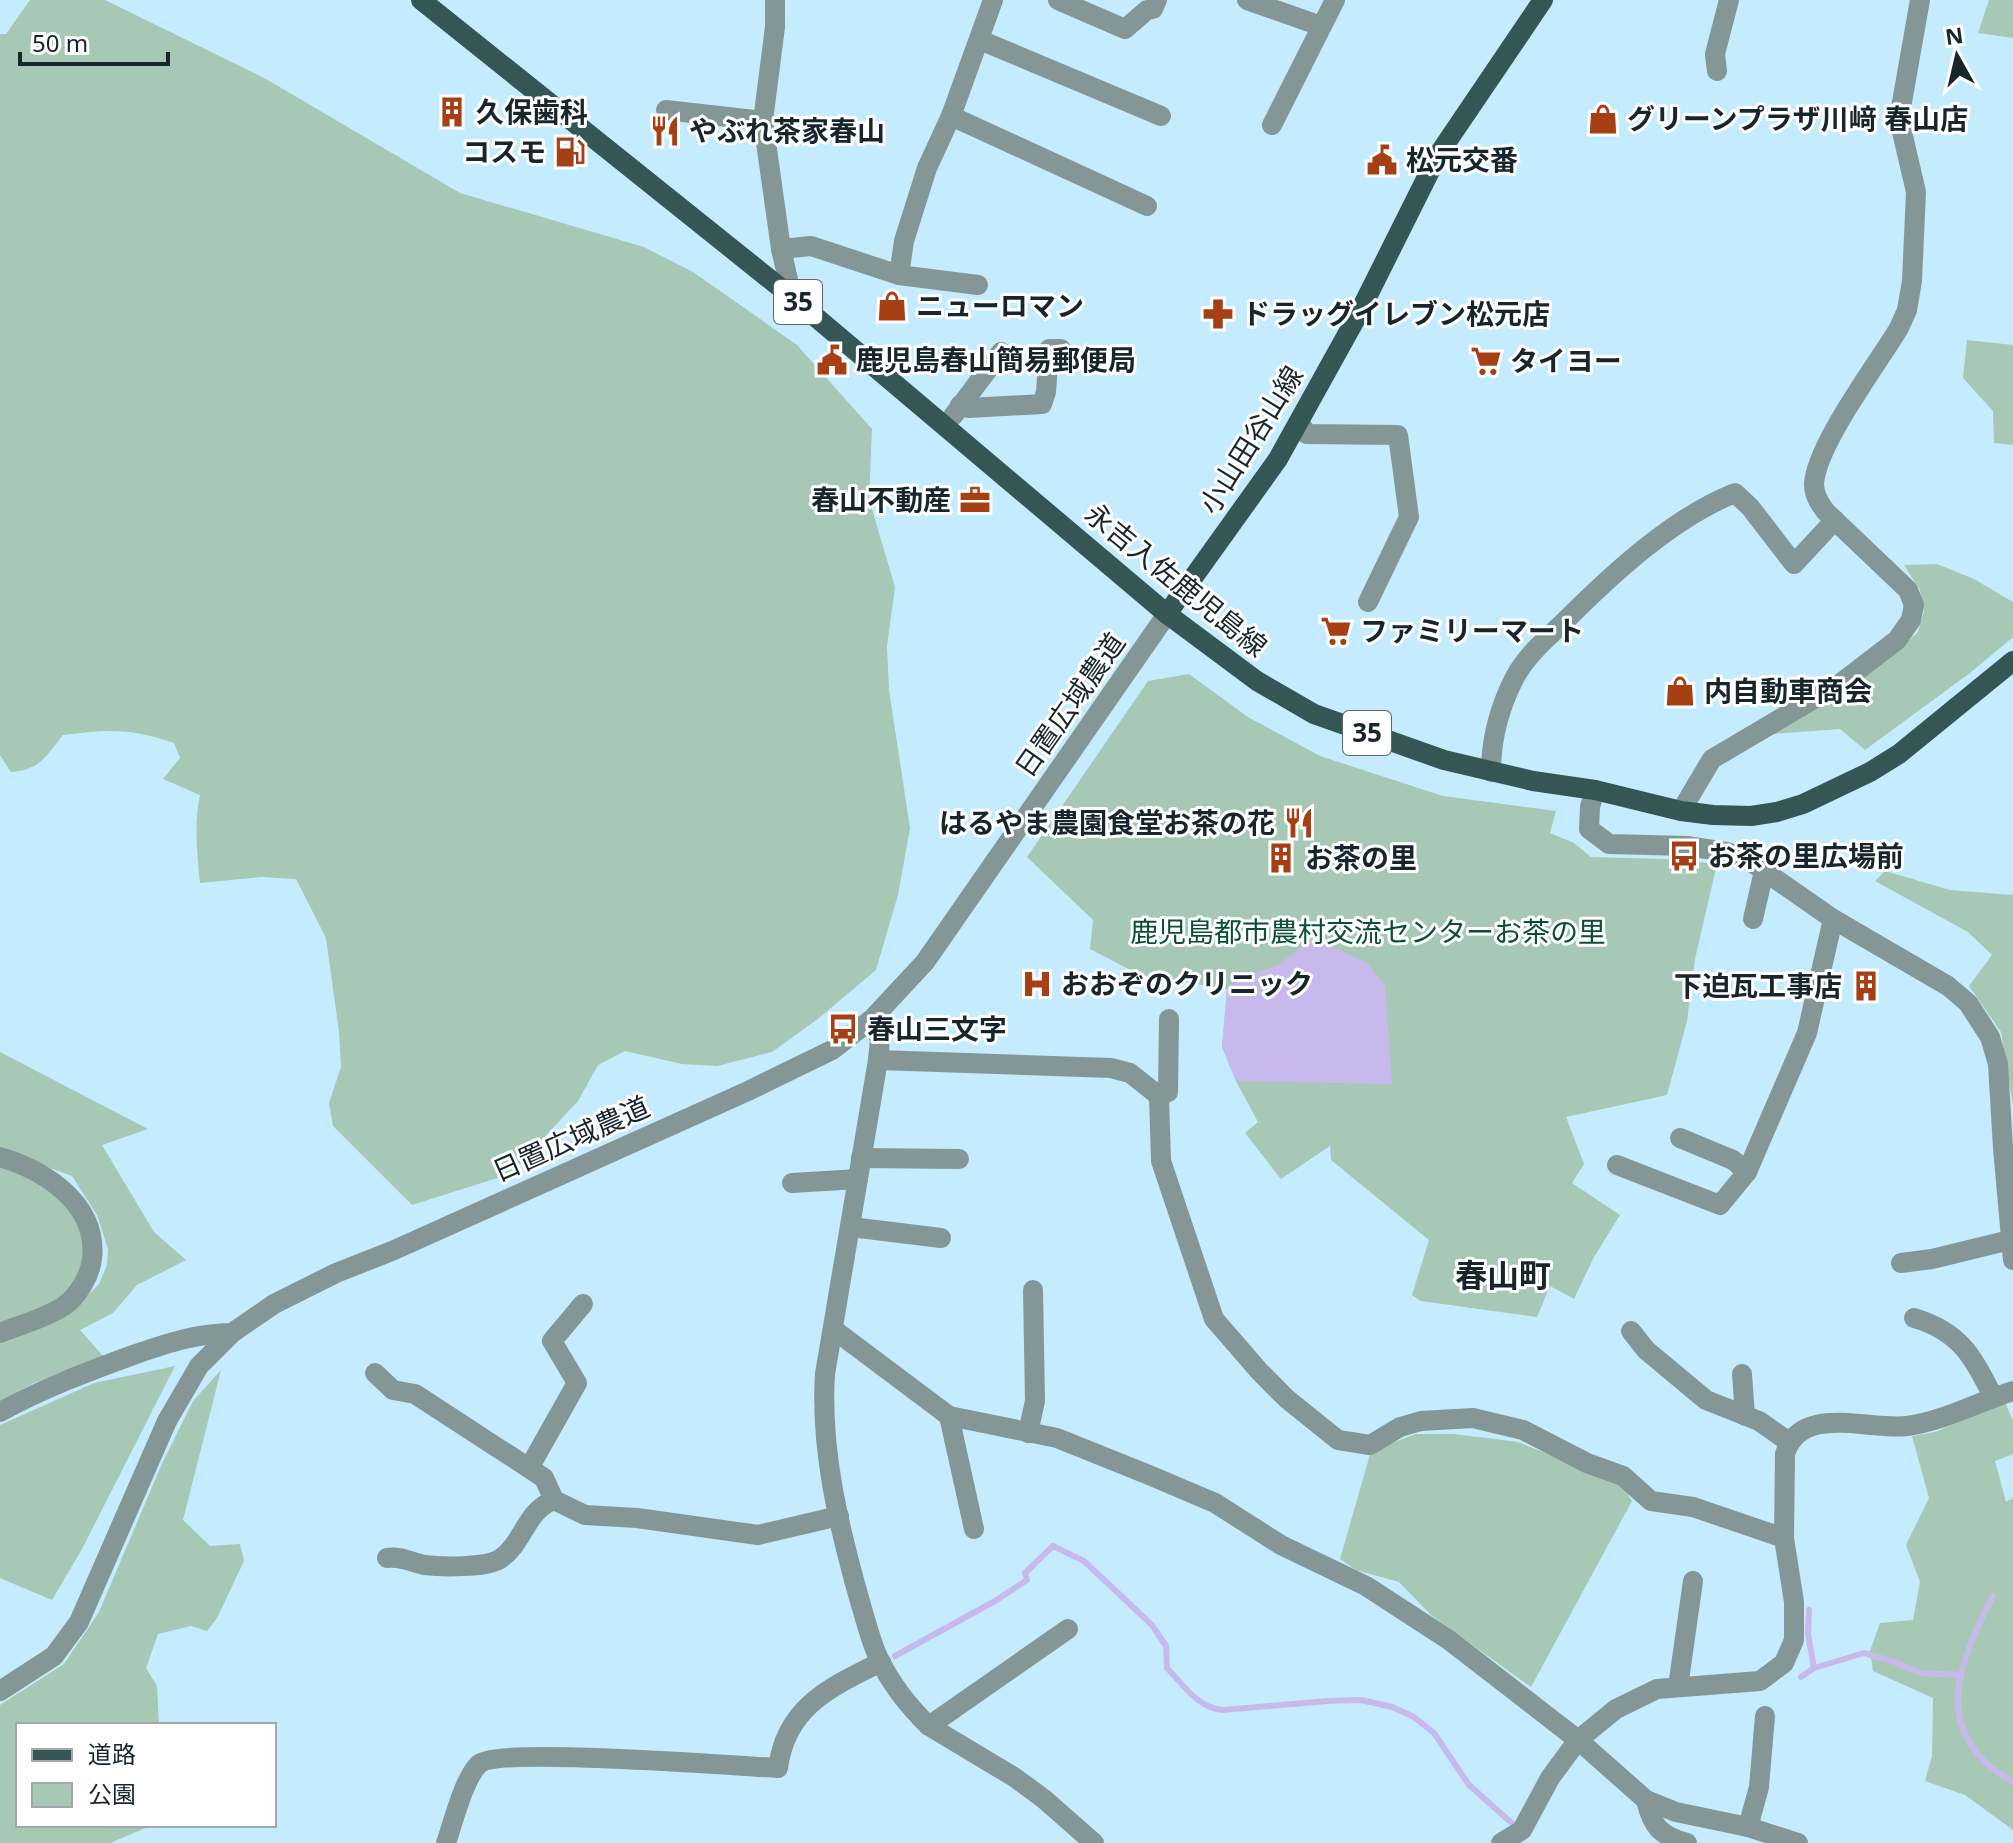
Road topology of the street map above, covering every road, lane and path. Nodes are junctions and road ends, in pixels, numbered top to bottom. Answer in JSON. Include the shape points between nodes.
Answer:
{"nodes":[{"id":1,"x":421,"y":0,"type":"edge"},
{"id":2,"x":775,"y":0,"type":"edge"},
{"id":3,"x":993,"y":0,"type":"edge"},
{"id":4,"x":1058,"y":0,"type":"edge"},
{"id":5,"x":1157,"y":0,"type":"edge"},
{"id":6,"x":1247,"y":0,"type":"edge"},
{"id":7,"x":1335,"y":0,"type":"edge"},
{"id":8,"x":1543,"y":0,"type":"edge"},
{"id":9,"x":1729,"y":0,"type":"edge"},
{"id":10,"x":1920,"y":0,"type":"edge"},
{"id":11,"x":1321,"y":26,"type":"junction"},
{"id":12,"x":980,"y":40,"type":"junction"},
{"id":13,"x":1717,"y":71,"type":"dead end"},
{"id":14,"x":666,"y":110,"type":"dead end"},
{"id":15,"x":951,"y":116,"type":"junction"},
{"id":16,"x":1161,"y":116,"type":"dead end"},
{"id":17,"x":763,"y":121,"type":"junction"},
{"id":18,"x":1272,"y":125,"type":"dead end"},
{"id":19,"x":1147,"y":206,"type":"dead end"},
{"id":20,"x":781,"y":249,"type":"junction"},
{"id":21,"x":899,"y":275,"type":"junction"},
{"id":22,"x":978,"y":285,"type":"dead end"},
{"id":23,"x":792,"y":297,"type":"junction"},
{"id":24,"x":1061,"y":349,"type":"dead end"},
{"id":25,"x":1001,"y":352,"type":"dead end"},
{"id":26,"x":960,"y":405,"type":"junction"},
{"id":27,"x":1299,"y":422,"type":"junction"},
{"id":28,"x":946,"y":425,"type":"junction"},
{"id":29,"x":1835,"y":520,"type":"junction"},
{"id":30,"x":1368,"y":602,"type":"dead end"},
{"id":31,"x":1167,"y":614,"type":"junction"},
{"id":32,"x":2013,"y":661,"type":"edge"},
{"id":33,"x":1491,"y":772,"type":"junction"},
{"id":34,"x":1595,"y":790,"type":"junction"},
{"id":35,"x":1681,"y":811,"type":"junction"},
{"id":36,"x":1764,"y":871,"type":"junction"},
{"id":37,"x":1753,"y":919,"type":"dead end"},
{"id":38,"x":1833,"y":919,"type":"junction"},
{"id":39,"x":872,"y":1019,"type":"junction"},
{"id":40,"x":1169,"y":1019,"type":"dead end"},
{"id":41,"x":878,"y":1060,"type":"junction"},
{"id":42,"x":1159,"y":1096,"type":"junction"},
{"id":43,"x":1680,"y":1138,"type":"dead end"},
{"id":44,"x":0,"y":1157,"type":"edge"},
{"id":45,"x":861,"y":1158,"type":"junction"},
{"id":46,"x":959,"y":1159,"type":"dead end"},
{"id":47,"x":1617,"y":1165,"type":"dead end"},
{"id":48,"x":1747,"y":1172,"type":"junction"},
{"id":49,"x":858,"y":1179,"type":"junction"},
{"id":50,"x":792,"y":1183,"type":"dead end"},
{"id":51,"x":851,"y":1227,"type":"junction"},
{"id":52,"x":941,"y":1238,"type":"dead end"},
{"id":53,"x":2012,"y":1250,"type":"edge"},
{"id":54,"x":1901,"y":1263,"type":"dead end"},
{"id":55,"x":1033,"y":1290,"type":"dead end"},
{"id":56,"x":583,"y":1304,"type":"dead end"},
{"id":57,"x":1914,"y":1318,"type":"dead end"},
{"id":58,"x":833,"y":1329,"type":"junction"},
{"id":59,"x":1631,"y":1331,"type":"dead end"},
{"id":60,"x":0,"y":1333,"type":"edge"},
{"id":61,"x":232,"y":1333,"type":"junction"},
{"id":62,"x":375,"y":1373,"type":"dead end"},
{"id":63,"x":1742,"y":1374,"type":"dead end"},
{"id":64,"x":2003,"y":1394,"type":"edge"},
{"id":65,"x":0,"y":1412,"type":"edge"},
{"id":66,"x":949,"y":1416,"type":"junction"},
{"id":67,"x":1745,"y":1416,"type":"junction"},
{"id":68,"x":1028,"y":1433,"type":"junction"},
{"id":69,"x":1789,"y":1442,"type":"junction"},
{"id":70,"x":529,"y":1468,"type":"junction"},
{"id":71,"x":554,"y":1500,"type":"junction"},
{"id":72,"x":839,"y":1516,"type":"junction"},
{"id":73,"x":974,"y":1529,"type":"dead end"},
{"id":74,"x":1784,"y":1538,"type":"junction"},
{"id":75,"x":387,"y":1558,"type":"dead end"},
{"id":76,"x":1693,"y":1581,"type":"dead end"},
{"id":77,"x":1068,"y":1629,"type":"dead end"},
{"id":78,"x":881,"y":1662,"type":"junction"},
{"id":79,"x":1678,"y":1687,"type":"junction"},
{"id":80,"x":0,"y":1691,"type":"edge"},
{"id":81,"x":1765,"y":1716,"type":"dead end"},
{"id":82,"x":929,"y":1726,"type":"junction"},
{"id":83,"x":1578,"y":1740,"type":"junction"},
{"id":84,"x":1646,"y":1800,"type":"junction"},
{"id":85,"x":1748,"y":1827,"type":"junction"},
{"id":86,"x":446,"y":1843,"type":"edge"},
{"id":87,"x":1094,"y":1843,"type":"edge"},
{"id":88,"x":1501,"y":1843,"type":"edge"},
{"id":89,"x":1687,"y":1843,"type":"edge"},
{"id":90,"x":1798,"y":1843,"type":"edge"}],
"edges":[{"from":1,"to":23,"type":"main road","name":"永吉入佐鹿児島線","number":"35"},
{"from":2,"to":17,"type":"street"},
{"from":3,"to":12,"type":"street"},
{"from":4,"to":5,"type":"street","via":[[1125,29]]},
{"from":6,"to":11,"type":"street"},
{"from":7,"to":11,"type":"street"},
{"from":8,"to":27,"type":"main road","name":"小山田谷山線","via":[[1438,155]]},
{"from":9,"to":13,"type":"street","via":[[1715,54]]},
{"from":10,"to":29,"type":"street","via":[[1899,119],[1916,192],[1912,281],[1907,310],[1893,339],[1817,469],[1818,501]]},
{"from":11,"to":18,"type":"street"},
{"from":12,"to":15,"type":"street"},
{"from":12,"to":16,"type":"street"},
{"from":14,"to":17,"type":"street"},
{"from":15,"to":19,"type":"street"},
{"from":15,"to":21,"type":"street","via":[[918,193]]},
{"from":17,"to":20,"type":"street"},
{"from":20,"to":21,"type":"street","via":[[811,246]]},
{"from":20,"to":23,"type":"street"},
{"from":21,"to":22,"type":"street"},
{"from":23,"to":28,"type":"main road","name":"永吉入佐鹿児島線","number":"35"},
{"from":24,"to":26,"type":"street","via":[[1049,349],[1042,404]]},
{"from":25,"to":26,"type":"street"},
{"from":26,"to":28,"type":"street"},
{"from":27,"to":30,"type":"street","via":[[1307,434],[1398,435],[1409,517]]},
{"from":27,"to":31,"type":"main road","name":"小山田谷山線"},
{"from":28,"to":31,"type":"main road","name":"永吉入佐鹿児島線","number":"35"},
{"from":29,"to":33,"type":"street","via":[[1794,564],[1735,493],[1645,549],[1592,593],[1516,676],[1498,717]]},
{"from":29,"to":35,"type":"street","via":[[1908,590],[1914,605],[1911,620],[1897,640],[1841,683],[1712,759]]},
{"from":31,"to":33,"type":"main road","name":"永吉入佐鹿児島線","number":"35","via":[[1257,681],[1314,714]]},
{"from":31,"to":39,"type":"street","name":"日置広域農道","via":[[925,962]]},
{"from":32,"to":35,"type":"main road","name":"永吉入佐鹿児島線","number":"35","via":[[1899,754],[1832,792],[1751,816]]},
{"from":33,"to":34,"type":"main road","name":"永吉入佐鹿児島線","number":"35"},
{"from":34,"to":35,"type":"main road","name":"永吉入佐鹿児島線","number":"35"},
{"from":34,"to":36,"type":"street","via":[[1589,829],[1609,844],[1712,849],[1744,857]]},
{"from":36,"to":37,"type":"street"},
{"from":36,"to":38,"type":"street"},
{"from":38,"to":48,"type":"street","via":[[1807,1033]]},
{"from":38,"to":53,"type":"street","via":[[1948,986],[1968,1003],[1990,1037],[2001,1081]]},
{"from":39,"to":41,"type":"street","via":[[880,1040]]},
{"from":39,"to":61,"type":"street","name":"日置広域農道","via":[[832,1050],[323,1279]]},
{"from":40,"to":42,"type":"street","via":[[1168,1092]]},
{"from":41,"to":42,"type":"street","via":[[1111,1068],[1130,1073]]},
{"from":41,"to":45,"type":"street"},
{"from":42,"to":74,"type":"street","via":[[1161,1161],[1214,1319],[1287,1399],[1338,1440],[1370,1445],[1421,1421],[1473,1418],[1523,1430],[1623,1476],[1651,1501],[1693,1507]]},
{"from":43,"to":48,"type":"street","via":[[1733,1160]]},
{"from":44,"to":60,"type":"street","via":[[73,1198],[89,1223],[93,1247],[90,1269],[64,1306]]},
{"from":45,"to":46,"type":"street"},
{"from":45,"to":49,"type":"street"},
{"from":47,"to":48,"type":"street","via":[[1720,1205]]},
{"from":49,"to":50,"type":"street"},
{"from":49,"to":51,"type":"street"},
{"from":51,"to":52,"type":"street"},
{"from":51,"to":58,"type":"street"},
{"from":53,"to":54,"type":"street"},
{"from":55,"to":68,"type":"street","via":[[1035,1401]]},
{"from":56,"to":70,"type":"street","via":[[552,1341],[577,1383]]},
{"from":57,"to":64,"type":"street","via":[[1943,1328]]},
{"from":58,"to":66,"type":"street"},
{"from":58,"to":72,"type":"street","via":[[824,1408]]},
{"from":59,"to":67,"type":"street","via":[[1706,1400]]},
{"from":61,"to":65,"type":"street","via":[[208,1333],[148,1350]]},
{"from":61,"to":80,"type":"street","name":"日置広域農道","via":[[199,1366],[167,1421],[79,1622],[54,1656]]},
{"from":62,"to":70,"type":"street","via":[[393,1390],[415,1394]]},
{"from":63,"to":67,"type":"street"},
{"from":64,"to":69,"type":"street","via":[[1906,1426],[1826,1422]]},
{"from":66,"to":68,"type":"street"},
{"from":66,"to":73,"type":"street"},
{"from":67,"to":69,"type":"street"},
{"from":68,"to":83,"type":"street","via":[[1057,1438],[1215,1503],[1281,1545],[1366,1586],[1449,1640]]},
{"from":69,"to":74,"type":"street"},
{"from":70,"to":71,"type":"street","via":[[544,1478]]},
{"from":71,"to":72,"type":"street","via":[[585,1515],[758,1535]]},
{"from":71,"to":75,"type":"street","via":[[540,1505],[512,1547],[490,1564],[425,1565]]},
{"from":72,"to":78,"type":"street"},
{"from":74,"to":79,"type":"street","via":[[1794,1602],[1794,1640],[1784,1663],[1760,1681]]},
{"from":76,"to":79,"type":"street"},
{"from":77,"to":82,"type":"street"},
{"from":78,"to":82,"type":"street","via":[[901,1696]]},
{"from":78,"to":86,"type":"street","via":[[809,1704],[789,1728],[778,1768],[587,1758],[485,1760],[469,1778]]},
{"from":79,"to":83,"type":"street","via":[[1657,1689],[1616,1709]]},
{"from":81,"to":85,"type":"street","via":[[1759,1787]]},
{"from":82,"to":87,"type":"street","via":[[1024,1785]]},
{"from":83,"to":84,"type":"street"},
{"from":83,"to":88,"type":"street","via":[[1522,1830]]},
{"from":84,"to":85,"type":"street"},
{"from":84,"to":89,"type":"street","via":[[1659,1831]]},
{"from":85,"to":90,"type":"street"}]}
